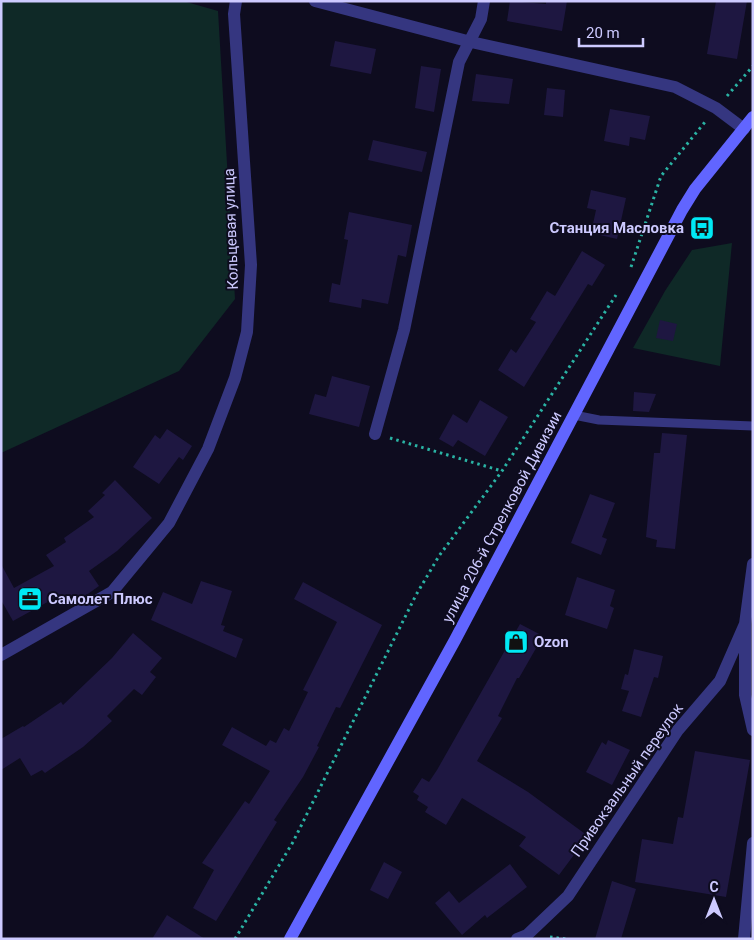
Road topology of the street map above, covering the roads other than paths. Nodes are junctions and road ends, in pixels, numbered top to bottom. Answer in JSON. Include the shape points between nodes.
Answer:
{"nodes":[{"id":1,"x":236,"y":1,"type":"edge"},
{"id":2,"x":315,"y":1,"type":"edge"},
{"id":3,"x":484,"y":1,"type":"edge"},
{"id":4,"x":471,"y":42,"type":"junction"},
{"id":5,"x":753,"y":117,"type":"edge"},
{"id":6,"x":744,"y":129,"type":"junction"},
{"id":7,"x":574,"y":415,"type":"junction"},
{"id":8,"x":753,"y":426,"type":"edge"},
{"id":9,"x":375,"y":434,"type":"road end"},
{"id":10,"x":753,"y":564,"type":"edge"},
{"id":11,"x":745,"y":624,"type":"junction"},
{"id":12,"x":1,"y":655,"type":"edge"},
{"id":13,"x":753,"y":730,"type":"edge"},
{"id":14,"x":753,"y":844,"type":"edge"},
{"id":15,"x":290,"y":939,"type":"edge"},
{"id":16,"x":517,"y":939,"type":"edge"},
{"id":17,"x":744,"y":939,"type":"edge"}],
"edges":[{"from":1,"to":12,"type":"street","name":"Кольцевая улица","via":[[234,14],[251,265],[247,332],[236,378],[208,449],[169,523],[112,592]]},
{"from":2,"to":4,"type":"street"},
{"from":3,"to":4,"type":"street","via":[[481,19]]},
{"from":4,"to":6,"type":"street","via":[[675,87],[716,108]]},
{"from":4,"to":9,"type":"street","via":[[459,62],[404,330]]},
{"from":5,"to":6,"type":"main road","name":"улица 206-й Стрелковой Дивизии"},
{"from":6,"to":7,"type":"main road","name":"улица 206-й Стрелковой Дивизии","via":[[682,210]]},
{"from":7,"to":8,"type":"lane","via":[[599,420]]},
{"from":7,"to":15,"type":"main road","name":"улица 206-й Стрелковой Дивизии","via":[[456,640]]},
{"from":10,"to":11,"type":"street"},
{"from":11,"to":13,"type":"street","via":[[744,695]]},
{"from":11,"to":16,"type":"street","name":"Привокзальный переулок","via":[[720,681],[678,730],[568,896],[527,935]]},
{"from":14,"to":17,"type":"street"}]}
